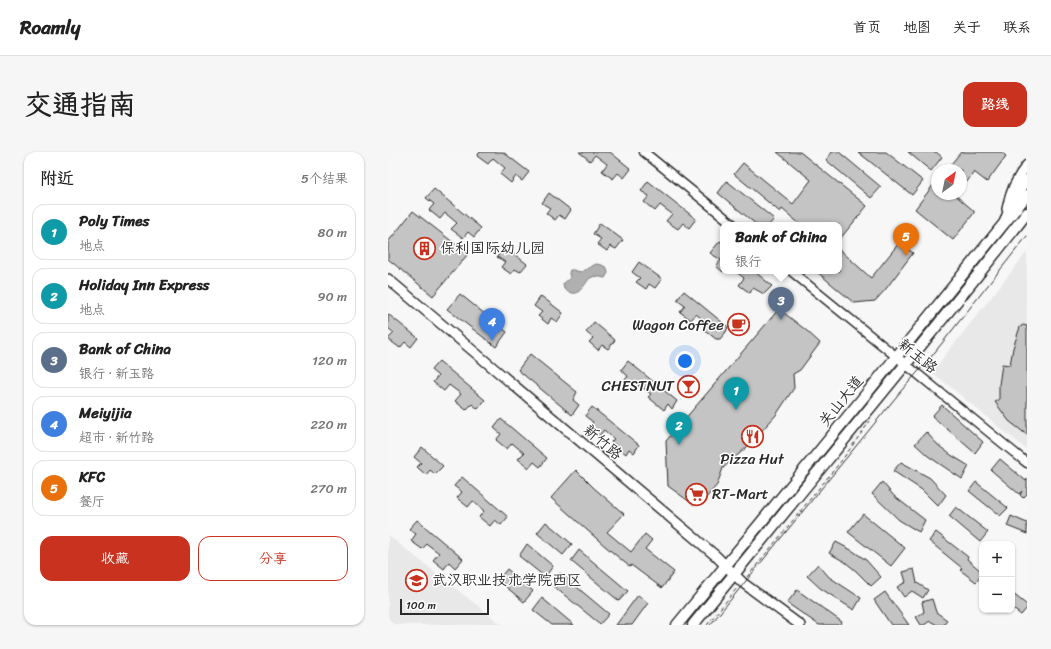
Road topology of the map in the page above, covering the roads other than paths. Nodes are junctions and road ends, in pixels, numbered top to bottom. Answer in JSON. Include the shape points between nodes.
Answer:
{"nodes":[{"id":1,"x":644,"y":152,"type":"edge"},
{"id":2,"x":1027,"y":165,"type":"edge"},
{"id":3,"x":1027,"y":180,"type":"edge"},
{"id":4,"x":1027,"y":195,"type":"edge"},
{"id":5,"x":1027,"y":213,"type":"edge"},
{"id":6,"x":730,"y":222,"type":"edge"},
{"id":7,"x":1005,"y":222,"type":"junction"},
{"id":8,"x":795,"y":274,"type":"edge"},
{"id":9,"x":388,"y":279,"type":"edge"},
{"id":10,"x":896,"y":356,"type":"junction"},
{"id":11,"x":906,"y":365,"type":"junction"},
{"id":12,"x":1027,"y":463,"type":"edge"},
{"id":13,"x":726,"y":566,"type":"junction"},
{"id":14,"x":734,"y":573,"type":"junction"},
{"id":15,"x":677,"y":625,"type":"edge"},
{"id":16,"x":693,"y":625,"type":"edge"},
{"id":17,"x":800,"y":625,"type":"edge"}],
"edges":[{"from":1,"to":6,"type":"street"},
{"from":2,"to":7,"type":"main road","via":[[1013,187]]},
{"from":3,"to":7,"type":"main road","via":[[1016,194]]},
{"from":4,"to":7,"type":"main road","name":"关山大道"},
{"from":5,"to":11,"type":"main road","name":"关山大道"},
{"from":7,"to":10,"type":"main road","name":"关山大道"},
{"from":8,"to":10,"type":"street","name":"新玉路"},
{"from":9,"to":13,"type":"main road","name":"新竹路"},
{"from":10,"to":11,"type":"street","name":"新玉路"},
{"from":10,"to":13,"type":"main road","name":"关山大道"},
{"from":11,"to":12,"type":"street","name":"新玉路"},
{"from":11,"to":14,"type":"main road","name":"关山大道"},
{"from":13,"to":14,"type":"main road","name":"新竹路"},
{"from":13,"to":15,"type":"main road","name":"关山大道"},
{"from":14,"to":16,"type":"main road","name":"关山大道"},
{"from":14,"to":17,"type":"main road","name":"新竹路","via":[[742,582]]}]}
